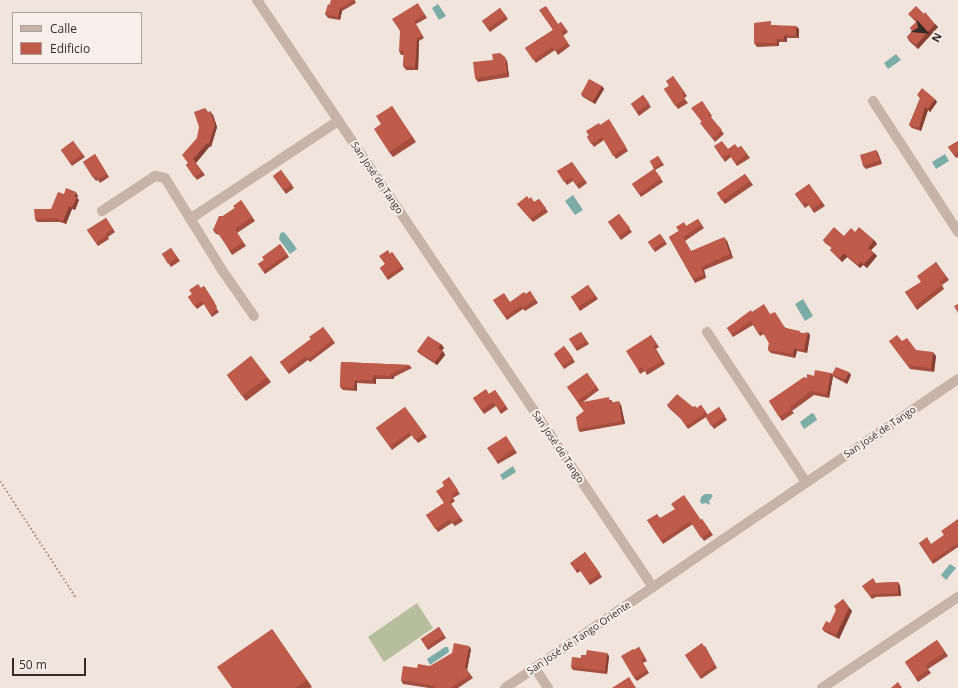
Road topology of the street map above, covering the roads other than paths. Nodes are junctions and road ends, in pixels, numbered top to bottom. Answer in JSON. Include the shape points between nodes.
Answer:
{"nodes":[{"id":1,"x":257,"y":0,"type":"edge"},
{"id":2,"x":872,"y":101,"type":"dead end"},
{"id":3,"x":338,"y":120,"type":"junction"},
{"id":4,"x":102,"y":211,"type":"dead end"},
{"id":5,"x":190,"y":219,"type":"junction"},
{"id":6,"x":958,"y":232,"type":"edge"},
{"id":7,"x":254,"y":316,"type":"dead end"},
{"id":8,"x":707,"y":332,"type":"dead end"},
{"id":9,"x":958,"y":379,"type":"edge"},
{"id":10,"x":806,"y":482,"type":"junction"},
{"id":11,"x":653,"y":587,"type":"junction"},
{"id":12,"x":958,"y":597,"type":"edge"},
{"id":13,"x":535,"y":668,"type":"junction"},
{"id":14,"x":505,"y":688,"type":"edge"},
{"id":15,"x":548,"y":688,"type":"edge"},
{"id":16,"x":822,"y":688,"type":"edge"}],
"edges":[{"from":1,"to":3,"type":"street","name":"San José de Tango"},
{"from":2,"to":6,"type":"street"},
{"from":3,"to":5,"type":"street"},
{"from":3,"to":11,"type":"street","name":"San José de Tango"},
{"from":4,"to":5,"type":"street","via":[[159,175],[165,178]]},
{"from":5,"to":7,"type":"street"},
{"from":8,"to":10,"type":"street"},
{"from":9,"to":10,"type":"street","name":"San José de Tango"},
{"from":10,"to":11,"type":"street","name":"San José de Tango"},
{"from":11,"to":13,"type":"street","name":"San José de Tango Oriente"},
{"from":12,"to":16,"type":"street"},
{"from":13,"to":14,"type":"street","name":"San José de Tango Oriente"},
{"from":13,"to":15,"type":"street"}]}
